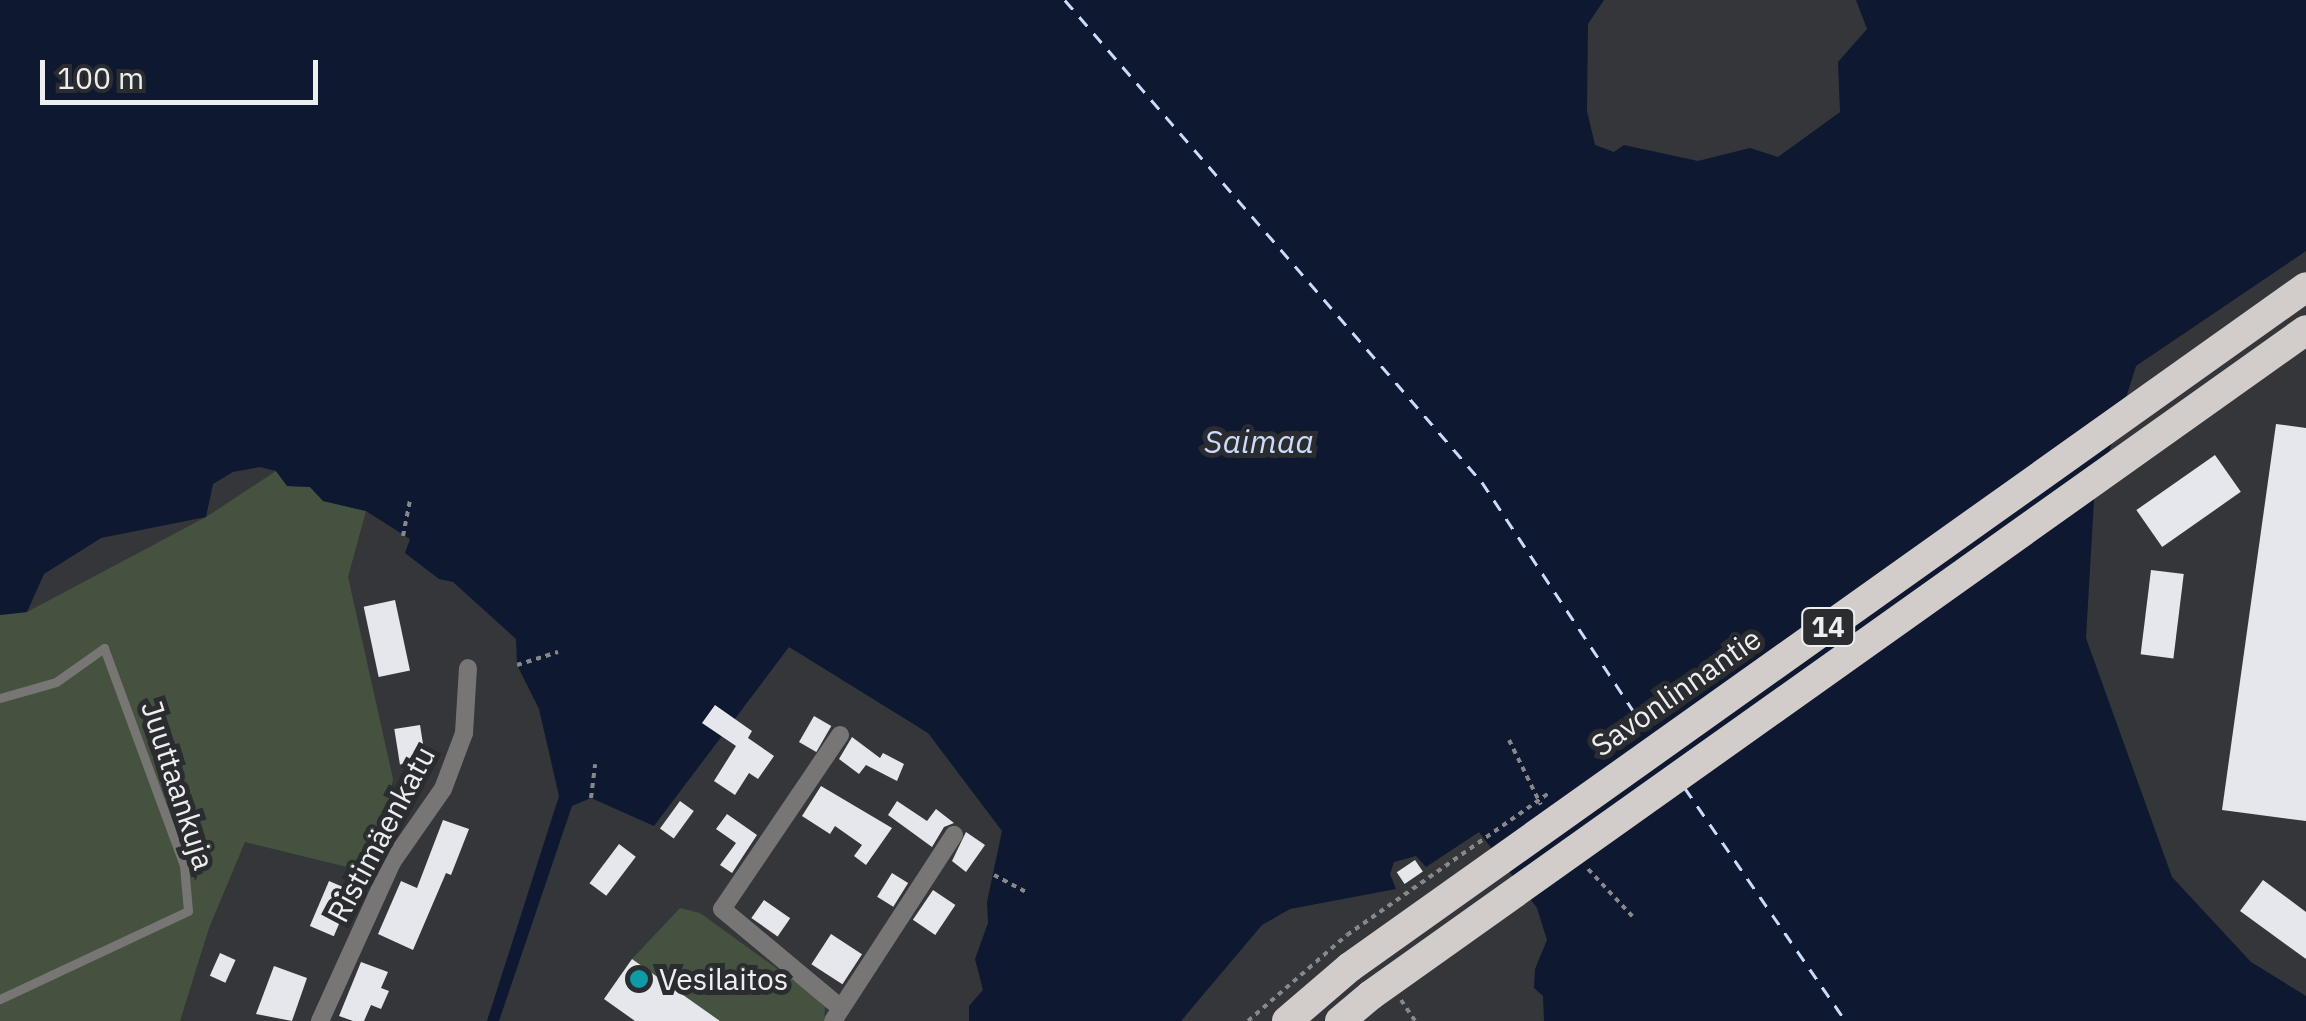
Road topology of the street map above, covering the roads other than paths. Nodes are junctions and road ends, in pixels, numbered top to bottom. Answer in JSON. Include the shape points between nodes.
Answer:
{"nodes":[{"id":1,"x":2306,"y":287,"type":"edge"},
{"id":2,"x":2306,"y":330,"type":"edge"},
{"id":3,"x":468,"y":668,"type":"dead end"},
{"id":4,"x":0,"y":698,"type":"edge"},
{"id":5,"x":840,"y":735,"type":"dead end"},
{"id":6,"x":954,"y":835,"type":"dead end"},
{"id":7,"x":0,"y":999,"type":"edge"},
{"id":8,"x":837,"y":1015,"type":"edge"},
{"id":9,"x":320,"y":1021,"type":"edge"},
{"id":10,"x":1287,"y":1021,"type":"edge"},
{"id":11,"x":1340,"y":1021,"type":"edge"}],
"edges":[{"from":1,"to":10,"type":"highway","name":"Savonlinnantie","number":"14","bridge":true,"via":[[1350,968]]},
{"from":2,"to":11,"type":"highway","number":"14","bridge":true,"via":[[1386,997]]},
{"from":3,"to":9,"type":"street","name":"Ristimäenkatu","via":[[464,733],[443,789],[392,862]]},
{"from":4,"to":7,"type":"lane","name":"Juuttaankuja","via":[[56,682],[104,648],[184,866],[188,911]]},
{"from":5,"to":8,"type":"street","via":[[722,909]]},
{"from":6,"to":8,"type":"street"}]}
